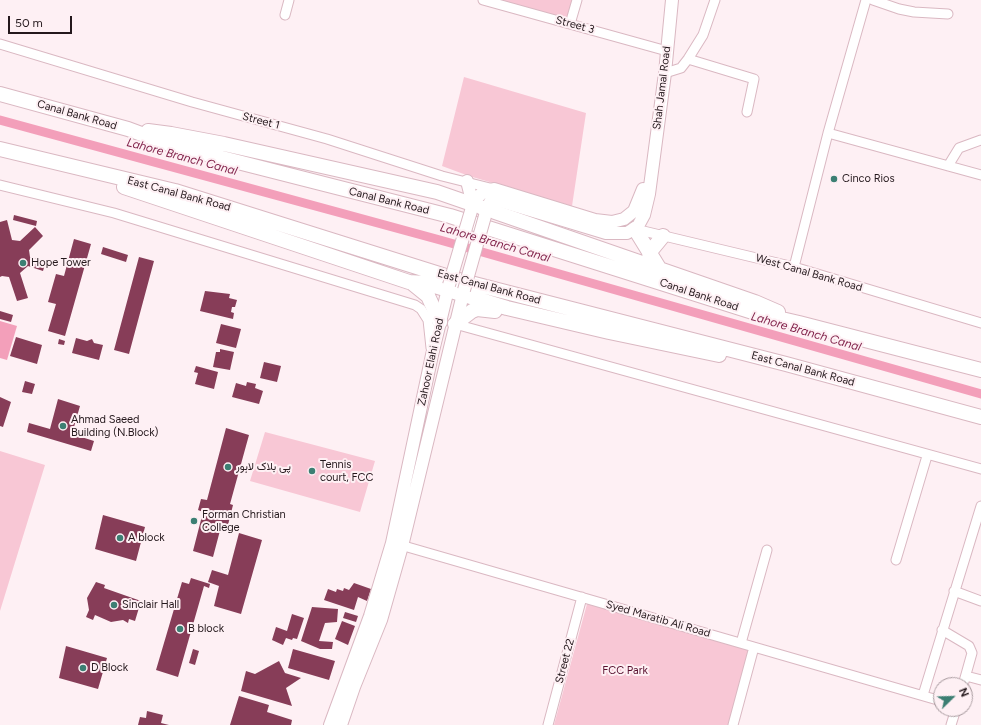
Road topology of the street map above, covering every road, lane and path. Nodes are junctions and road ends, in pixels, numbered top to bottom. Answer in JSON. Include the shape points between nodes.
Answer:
{"nodes":[{"id":1,"x":289,"y":0,"type":"edge"},
{"id":2,"x":483,"y":0,"type":"edge"},
{"id":3,"x":577,"y":0,"type":"edge"},
{"id":4,"x":672,"y":0,"type":"edge"},
{"id":5,"x":715,"y":0,"type":"edge"},
{"id":6,"x":866,"y":0,"type":"edge"},
{"id":7,"x":873,"y":0,"type":"edge"},
{"id":8,"x":948,"y":14,"type":"dead end"},
{"id":9,"x":285,"y":15,"type":"dead end"},
{"id":10,"x":570,"y":24,"type":"junction"},
{"id":11,"x":0,"y":44,"type":"edge"},
{"id":12,"x":668,"y":51,"type":"junction"},
{"id":13,"x":688,"y":59,"type":"junction"},
{"id":14,"x":665,"y":73,"type":"junction"},
{"id":15,"x":0,"y":94,"type":"edge"},
{"id":16,"x":747,"y":112,"type":"dead end"},
{"id":17,"x":128,"y":129,"type":"junction"},
{"id":18,"x":828,"y":133,"type":"junction"},
{"id":19,"x":981,"y":140,"type":"edge"},
{"id":20,"x":0,"y":149,"type":"edge"},
{"id":21,"x":44,"y":160,"type":"junction"},
{"id":22,"x":948,"y":166,"type":"junction"},
{"id":23,"x":981,"y":175,"type":"edge"},
{"id":24,"x":650,"y":176,"type":"junction"},
{"id":25,"x":467,"y":182,"type":"junction"},
{"id":26,"x":0,"y":185,"type":"edge"},
{"id":27,"x":494,"y":189,"type":"junction"},
{"id":28,"x":472,"y":208,"type":"junction"},
{"id":29,"x":486,"y":213,"type":"junction"},
{"id":30,"x":635,"y":229,"type":"junction"},
{"id":31,"x":663,"y":236,"type":"junction"},
{"id":32,"x":649,"y":253,"type":"junction"},
{"id":33,"x":794,"y":267,"type":"junction"},
{"id":34,"x":659,"y":268,"type":"junction"},
{"id":35,"x":410,"y":282,"type":"junction"},
{"id":36,"x":449,"y":287,"type":"junction"},
{"id":37,"x":463,"y":292,"type":"junction"},
{"id":38,"x":507,"y":308,"type":"junction"},
{"id":39,"x":440,"y":322,"type":"junction"},
{"id":40,"x":799,"y":322,"type":"junction"},
{"id":41,"x":981,"y":323,"type":"edge"},
{"id":42,"x":455,"y":324,"type":"junction"},
{"id":43,"x":432,"y":355,"type":"junction"},
{"id":44,"x":786,"y":364,"type":"junction"},
{"id":45,"x":981,"y":370,"type":"edge"},
{"id":46,"x":981,"y":417,"type":"edge"},
{"id":47,"x":927,"y":456,"type":"junction"},
{"id":48,"x":981,"y":469,"type":"edge"},
{"id":49,"x":981,"y":506,"type":"edge"},
{"id":50,"x":397,"y":544,"type":"junction"},
{"id":51,"x":767,"y":550,"type":"dead end"},
{"id":52,"x":896,"y":560,"type":"dead end"},
{"id":53,"x":954,"y":592,"type":"junction"},
{"id":54,"x":582,"y":597,"type":"junction"},
{"id":55,"x":981,"y":601,"type":"edge"},
{"id":56,"x":942,"y":630,"type":"junction"},
{"id":57,"x":741,"y":643,"type":"junction"},
{"id":58,"x":754,"y":647,"type":"junction"},
{"id":59,"x":966,"y":676,"type":"joint"},
{"id":60,"x":981,"y":680,"type":"edge"},
{"id":61,"x":923,"y":695,"type":"junction"},
{"id":62,"x":933,"y":698,"type":"edge"},
{"id":63,"x":330,"y":725,"type":"edge"},
{"id":64,"x":341,"y":725,"type":"edge"},
{"id":65,"x":548,"y":725,"type":"edge"},
{"id":66,"x":733,"y":725,"type":"edge"}],
"edges":[{"from":1,"to":9,"type":"street"},
{"from":2,"to":10,"type":"street","name":"Street 3"},
{"from":3,"to":10,"type":"street"},
{"from":4,"to":12,"type":"main road","name":"Shah Jamal Road"},
{"from":5,"to":13,"type":"street","via":[[703,35]]},
{"from":6,"to":18,"type":"street"},
{"from":7,"to":8,"type":"street","via":[[914,12]]},
{"from":10,"to":12,"type":"street","name":"Street 3"},
{"from":11,"to":25,"type":"street","name":"Street 1"},
{"from":12,"to":14,"type":"main road","name":"Shah Jamal Road"},
{"from":13,"to":14,"type":"street","via":[[681,68]]},
{"from":13,"to":16,"type":"street","via":[[754,79]]},
{"from":14,"to":24,"type":"main road","name":"Shah Jamal Road"},
{"from":15,"to":17,"type":"highway","name":"Canal Bank Road"},
{"from":17,"to":28,"type":"highway","via":[[224,144],[400,183],[443,194]]},
{"from":17,"to":40,"type":"highway","name":"Canal Bank Road","via":[[171,146],[450,216],[756,313]]},
{"from":18,"to":22,"type":"street"},
{"from":18,"to":33,"type":"street"},
{"from":19,"to":22,"type":"street","via":[[960,148]]},
{"from":20,"to":21,"type":"highway","name":"East Canal Bank Road"},
{"from":21,"to":35,"type":"highway"},
{"from":21,"to":44,"type":"highway","name":"East Canal Bank Road","via":[[175,191],[455,279]]},
{"from":22,"to":23,"type":"street"},
{"from":24,"to":27,"type":"main road","via":[[634,211],[624,219],[612,222],[595,220]]},
{"from":24,"to":30,"type":"main road","name":"Shah Jamal Road","via":[[646,207],[641,222]]},
{"from":25,"to":27,"type":"street","name":"Street 1"},
{"from":25,"to":28,"type":"main road"},
{"from":26,"to":43,"type":"street","via":[[114,213],[415,305],[428,320]]},
{"from":27,"to":28,"type":"main road","via":[[484,192]]},
{"from":28,"to":29,"type":"highway"},
{"from":28,"to":36,"type":"main road","name":"Zahoor Elahi Road","bridge":true},
{"from":29,"to":30,"type":"main road","via":[[490,202],[497,200],[600,232],[621,233]]},
{"from":29,"to":34,"type":"highway"},
{"from":29,"to":37,"type":"main road","name":"Zahoor Elahi Road","bridge":true},
{"from":30,"to":31,"type":"street","name":"West Canal Bank Road"},
{"from":30,"to":32,"type":"highway"},
{"from":31,"to":32,"type":"highway"},
{"from":31,"to":33,"type":"street","name":"West Canal Bank Road"},
{"from":32,"to":34,"type":"highway"},
{"from":33,"to":41,"type":"street","name":"West Canal Bank Road"},
{"from":34,"to":40,"type":"highway","via":[[755,302]]},
{"from":35,"to":36,"type":"highway"},
{"from":35,"to":39,"type":"highway","via":[[428,296]]},
{"from":36,"to":37,"type":"highway"},
{"from":36,"to":39,"type":"main road","name":"Zahoor Elahi Road"},
{"from":37,"to":38,"type":"highway"},
{"from":37,"to":42,"type":"main road","name":"Zahoor Elahi Road"},
{"from":38,"to":42,"type":"highway","via":[[497,312],[478,309]]},
{"from":38,"to":44,"type":"highway","via":[[706,353]]},
{"from":39,"to":43,"type":"main road","name":"Zahoor Elahi Road"},
{"from":40,"to":45,"type":"highway"},
{"from":42,"to":47,"type":"street"},
{"from":42,"to":50,"type":"main road","name":"Zahoor Elahi Road"},
{"from":43,"to":50,"type":"main road","name":"Zahoor Elahi Road"},
{"from":44,"to":46,"type":"highway","name":"East Canal Bank Road"},
{"from":47,"to":48,"type":"street"},
{"from":47,"to":52,"type":"street"},
{"from":49,"to":53,"type":"street"},
{"from":50,"to":54,"type":"street","name":"Syed Maratib Ali Road"},
{"from":50,"to":63,"type":"main road","name":"Zahoor Elahi Road"},
{"from":50,"to":64,"type":"main road","name":"Zahoor Elahi Road","via":[[381,620]]},
{"from":51,"to":57,"type":"street"},
{"from":53,"to":55,"type":"street"},
{"from":53,"to":56,"type":"street"},
{"from":54,"to":57,"type":"street","name":"Syed Maratib Ali Road"},
{"from":54,"to":65,"type":"street","name":"Street 22"},
{"from":56,"to":59,"type":"street","via":[[969,646],[972,653]]},
{"from":56,"to":61,"type":"street"},
{"from":57,"to":58,"type":"street","name":"Syed Maratib Ali Road"},
{"from":58,"to":61,"type":"street","name":"Syed Maratib Ali Road"},
{"from":58,"to":66,"type":"street"},
{"from":59,"to":60,"type":"street"},
{"from":61,"to":62,"type":"street","name":"Syed Maratib Ali Road"}]}
